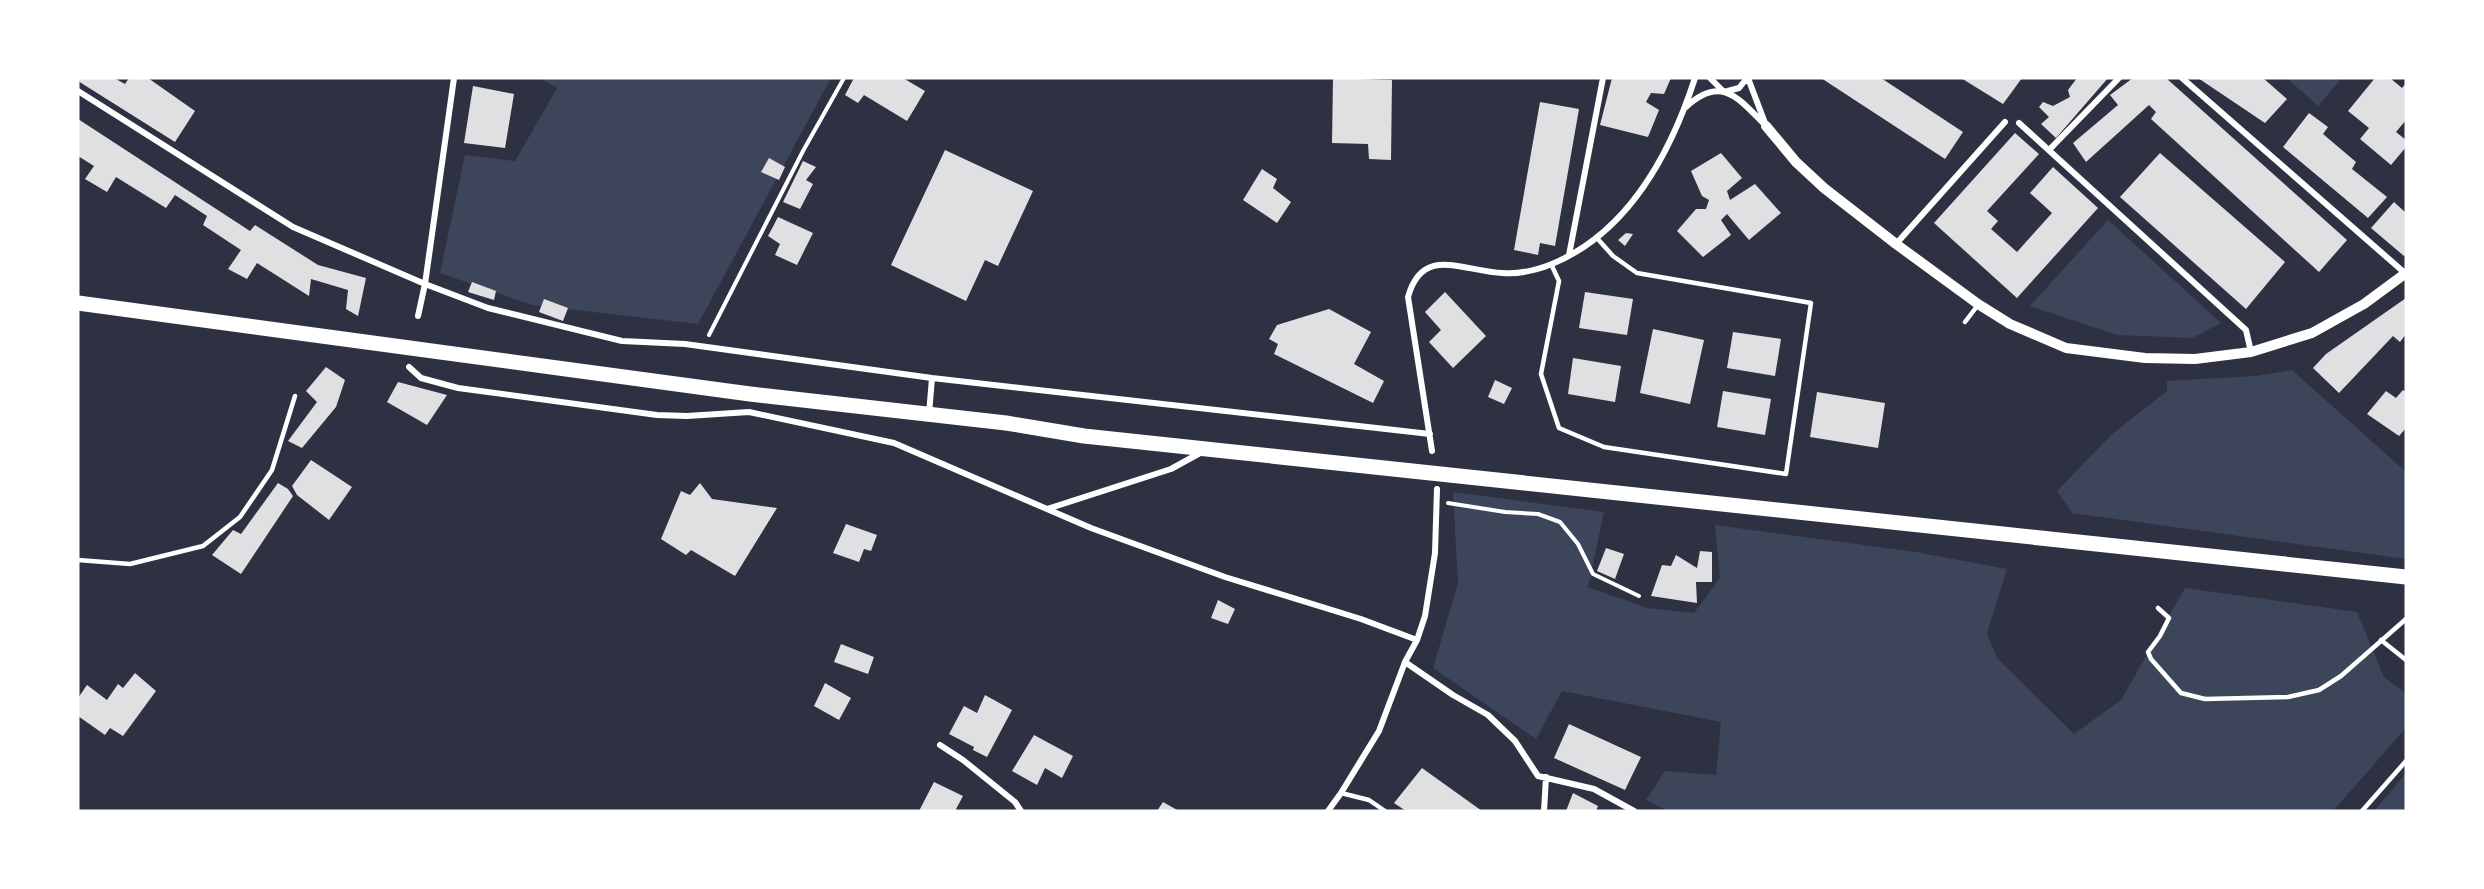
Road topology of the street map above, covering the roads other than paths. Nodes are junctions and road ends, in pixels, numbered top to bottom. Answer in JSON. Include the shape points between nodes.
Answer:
{"nodes":[{"id":1,"x":454,"y":78,"type":"edge"},
{"id":2,"x":1603,"y":78,"type":"edge"},
{"id":3,"x":1695,"y":78,"type":"edge"},
{"id":4,"x":1710,"y":78,"type":"edge"},
{"id":5,"x":1748,"y":78,"type":"edge"},
{"id":6,"x":2119,"y":78,"type":"edge"},
{"id":7,"x":2182,"y":78,"type":"edge"},
{"id":8,"x":78,"y":91,"type":"edge"},
{"id":9,"x":1724,"y":92,"type":"junction"},
{"id":10,"x":1686,"y":108,"type":"junction"},
{"id":11,"x":2005,"y":122,"type":"dead end"},
{"id":12,"x":2019,"y":123,"type":"dead end"},
{"id":13,"x":1766,"y":126,"type":"junction"},
{"id":14,"x":2049,"y":150,"type":"junction"},
{"id":15,"x":1596,"y":237,"type":"junction"},
{"id":16,"x":1896,"y":244,"type":"junction"},
{"id":17,"x":1569,"y":255,"type":"junction"},
{"id":18,"x":1551,"y":264,"type":"junction"},
{"id":19,"x":2406,"y":274,"type":"edge"},
{"id":20,"x":425,"y":284,"type":"junction"},
{"id":21,"x":78,"y":303,"type":"edge"},
{"id":22,"x":1978,"y":304,"type":"junction"},
{"id":23,"x":418,"y":316,"type":"dead end"},
{"id":24,"x":1965,"y":322,"type":"dead end"},
{"id":25,"x":2251,"y":352,"type":"junction"},
{"id":26,"x":409,"y":367,"type":"dead end"},
{"id":27,"x":932,"y":378,"type":"junction"},
{"id":28,"x":295,"y":396,"type":"dead end"},
{"id":29,"x":929,"y":414,"type":"junction"},
{"id":30,"x":1430,"y":434,"type":"junction"},
{"id":31,"x":1207,"y":449,"type":"junction"},
{"id":32,"x":1432,"y":451,"type":"dead end"},
{"id":33,"x":1437,"y":489,"type":"dead end"},
{"id":34,"x":1047,"y":509,"type":"junction"},
{"id":35,"x":78,"y":560,"type":"edge"},
{"id":36,"x":2406,"y":577,"type":"edge"},
{"id":37,"x":2158,"y":608,"type":"dead end"},
{"id":38,"x":2406,"y":619,"type":"edge"},
{"id":39,"x":1417,"y":640,"type":"junction"},
{"id":40,"x":2382,"y":640,"type":"junction"},
{"id":41,"x":2406,"y":660,"type":"edge"},
{"id":42,"x":1405,"y":662,"type":"junction"},
{"id":43,"x":940,"y":745,"type":"dead end"},
{"id":44,"x":2406,"y":761,"type":"edge"},
{"id":45,"x":1546,"y":777,"type":"junction"},
{"id":46,"x":1341,"y":793,"type":"junction"},
{"id":47,"x":1021,"y":811,"type":"edge"},
{"id":48,"x":1328,"y":811,"type":"edge"},
{"id":49,"x":1385,"y":811,"type":"edge"},
{"id":50,"x":1544,"y":811,"type":"edge"},
{"id":51,"x":1634,"y":811,"type":"edge"},
{"id":52,"x":2362,"y":811,"type":"edge"}],
"edges":[{"from":1,"to":20,"type":"street"},
{"from":2,"to":17,"type":"street"},
{"from":3,"to":10,"type":"street"},
{"from":4,"to":9,"type":"street"},
{"from":5,"to":9,"type":"street","via":[[1738,88]]},
{"from":5,"to":13,"type":"street"},
{"from":6,"to":14,"type":"street"},
{"from":7,"to":19,"type":"street"},
{"from":8,"to":20,"type":"street","via":[[293,227]]},
{"from":9,"to":10,"type":"street","via":[[1700,95]]},
{"from":9,"to":13,"type":"street","via":[[1740,100]]},
{"from":10,"to":15,"type":"street","via":[[1647,183],[1629,207]]},
{"from":11,"to":16,"type":"street"},
{"from":12,"to":14,"type":"street"},
{"from":13,"to":16,"type":"street","via":[[1824,188]]},
{"from":14,"to":25,"type":"street","via":[[2246,330]]},
{"from":15,"to":17,"type":"street"},
{"from":15,"to":18,"type":"lane","via":[[1613,256],[1637,273],[1811,303],[1786,474],[1604,447],[1559,428],[1541,374],[1559,281]]},
{"from":16,"to":22,"type":"street"},
{"from":17,"to":18,"type":"street"},
{"from":18,"to":30,"type":"street","via":[[1517,273],[1435,265],[1413,280],[1408,297]]},
{"from":19,"to":25,"type":"street","via":[[2364,304],[2312,333]]},
{"from":20,"to":23,"type":"street"},
{"from":20,"to":27,"type":"street","via":[[488,308],[622,341],[702,347]]},
{"from":21,"to":29,"type":"main road","via":[[738,393]]},
{"from":22,"to":24,"type":"lane"},
{"from":22,"to":25,"type":"street","via":[[2010,324],[2066,348],[2145,358],[2195,359]]},
{"from":26,"to":34,"type":"street","via":[[421,378],[458,388],[687,416],[749,412],[894,443]]},
{"from":27,"to":29,"type":"street"},
{"from":27,"to":30,"type":"street"},
{"from":28,"to":35,"type":"lane","via":[[272,470],[240,517],[203,546],[130,564]]},
{"from":29,"to":31,"type":"main road"},
{"from":30,"to":32,"type":"street"},
{"from":31,"to":34,"type":"street","via":[[1172,468]]},
{"from":31,"to":36,"type":"main road"},
{"from":33,"to":39,"type":"street","via":[[1435,553]]},
{"from":34,"to":39,"type":"street","via":[[1225,577]]},
{"from":37,"to":40,"type":"lane","via":[[2169,618],[2148,652],[2151,659],[2181,693],[2205,699],[2288,697],[2319,690]]},
{"from":38,"to":40,"type":"lane"},
{"from":39,"to":42,"type":"street"},
{"from":40,"to":41,"type":"lane"},
{"from":42,"to":45,"type":"street","via":[[1488,715],[1515,741],[1538,776]]},
{"from":42,"to":46,"type":"street","via":[[1379,731]]},
{"from":43,"to":47,"type":"street","via":[[1015,802]]},
{"from":44,"to":52,"type":"lane"},
{"from":45,"to":50,"type":"street"},
{"from":45,"to":51,"type":"street","via":[[1594,789]]},
{"from":46,"to":48,"type":"street"},
{"from":46,"to":49,"type":"lane","via":[[1369,800]]}]}
